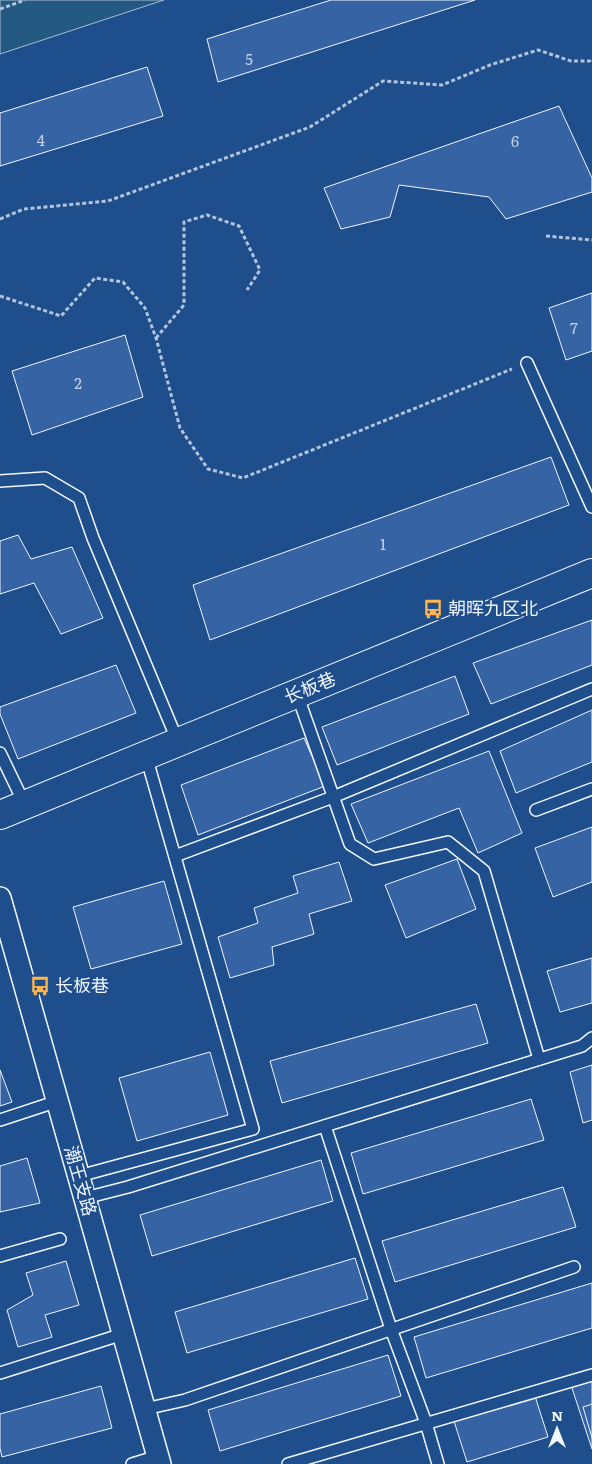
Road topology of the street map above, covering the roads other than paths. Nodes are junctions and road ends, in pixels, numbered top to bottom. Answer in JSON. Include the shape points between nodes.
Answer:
{"nodes":[{"id":1,"x":527,"y":363,"type":"road end"},
{"id":2,"x":0,"y":481,"type":"edge"},
{"id":3,"x":589,"y":492,"type":"edge"},
{"id":4,"x":592,"y":507,"type":"edge"},
{"id":5,"x":592,"y":572,"type":"edge"},
{"id":6,"x":592,"y":689,"type":"edge"},
{"id":7,"x":297,"y":694,"type":"junction"},
{"id":8,"x":178,"y":742,"type":"junction"},
{"id":9,"x":0,"y":753,"type":"edge"},
{"id":10,"x":146,"y":755,"type":"junction"},
{"id":11,"x":592,"y":788,"type":"edge"},
{"id":12,"x":333,"y":797,"type":"junction"},
{"id":13,"x":25,"y":805,"type":"junction"},
{"id":14,"x":536,"y":810,"type":"dead end"},
{"id":15,"x":0,"y":815,"type":"edge"},
{"id":16,"x":174,"y":856,"type":"junction"},
{"id":17,"x":0,"y":898,"type":"edge"},
{"id":18,"x":592,"y":1038,"type":"edge"},
{"id":19,"x":539,"y":1059,"type":"junction"},
{"id":20,"x":58,"y":1101,"type":"junction"},
{"id":21,"x":0,"y":1120,"type":"edge"},
{"id":22,"x":325,"y":1126,"type":"junction"},
{"id":23,"x":130,"y":1156,"type":"dead end"},
{"id":24,"x":78,"y":1174,"type":"junction"},
{"id":25,"x":85,"y":1198,"type":"junction"},
{"id":26,"x":60,"y":1239,"type":"dead end"},
{"id":27,"x":0,"y":1256,"type":"edge"},
{"id":28,"x":574,"y":1267,"type":"dead end"},
{"id":29,"x":390,"y":1329,"type":"junction"},
{"id":30,"x":123,"y":1334,"type":"junction"},
{"id":31,"x":0,"y":1373,"type":"edge"},
{"id":32,"x":592,"y":1375,"type":"edge"},
{"id":33,"x":145,"y":1409,"type":"junction"},
{"id":34,"x":426,"y":1423,"type":"junction"},
{"id":35,"x":159,"y":1460,"type":"edge"},
{"id":36,"x":132,"y":1464,"type":"edge"},
{"id":37,"x":288,"y":1464,"type":"edge"},
{"id":38,"x":438,"y":1464,"type":"edge"}],
"edges":[{"from":1,"to":3,"type":"lane"},
{"from":2,"to":8,"type":"lane","via":[[46,478],[79,498]]},
{"from":3,"to":4,"type":"lane"},
{"from":5,"to":7,"type":"street","name":"长板巷"},
{"from":6,"to":12,"type":"lane"},
{"from":7,"to":8,"type":"street","name":"长板巷"},
{"from":7,"to":12,"type":"lane"},
{"from":8,"to":10,"type":"street","name":"长板巷"},
{"from":9,"to":13,"type":"lane"},
{"from":10,"to":13,"type":"street","name":"长板巷"},
{"from":10,"to":16,"type":"lane"},
{"from":11,"to":14,"type":"lane"},
{"from":12,"to":16,"type":"lane"},
{"from":12,"to":19,"type":"lane","via":[[350,844],[374,859],[448,842],[484,871]]},
{"from":13,"to":15,"type":"street","name":"长板巷"},
{"from":16,"to":24,"type":"lane","via":[[253,1129]]},
{"from":17,"to":20,"type":"street","name":"潮王支路"},
{"from":18,"to":19,"type":"lane","via":[[582,1046]]},
{"from":19,"to":22,"type":"lane"},
{"from":20,"to":21,"type":"lane"},
{"from":20,"to":24,"type":"street","name":"潮王支路"},
{"from":22,"to":25,"type":"lane"},
{"from":22,"to":29,"type":"lane"},
{"from":23,"to":24,"type":"lane"},
{"from":24,"to":25,"type":"street","name":"潮王支路"},
{"from":25,"to":30,"type":"street","name":"潮王支路"},
{"from":26,"to":27,"type":"lane"},
{"from":28,"to":29,"type":"lane"},
{"from":29,"to":33,"type":"lane","via":[[185,1400]]},
{"from":29,"to":34,"type":"lane"},
{"from":30,"to":31,"type":"lane"},
{"from":30,"to":33,"type":"street","name":"潮王支路"},
{"from":32,"to":34,"type":"lane"},
{"from":33,"to":35,"type":"street","name":"潮王支路"},
{"from":34,"to":37,"type":"lane"},
{"from":34,"to":38,"type":"lane"},
{"from":35,"to":36,"type":"lane"}]}
